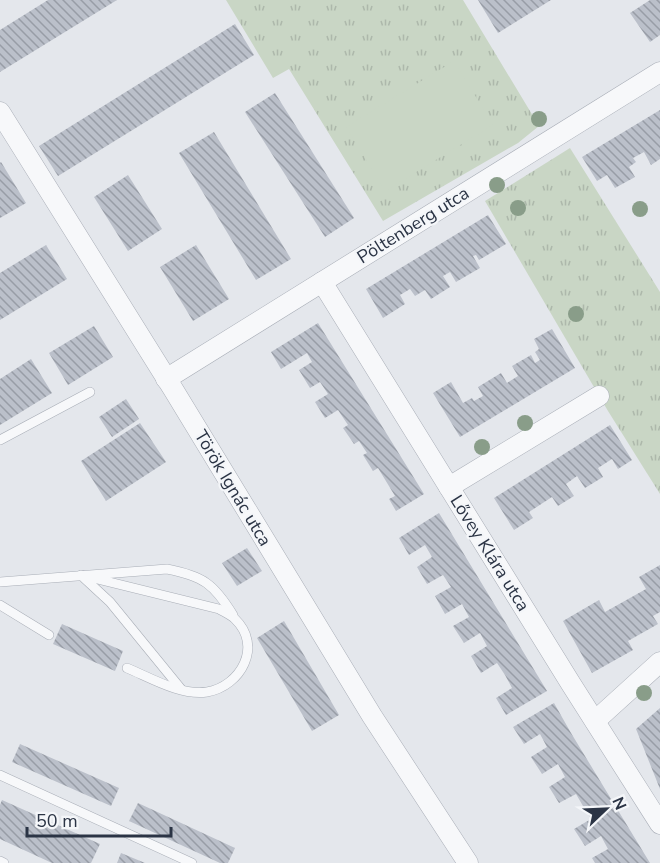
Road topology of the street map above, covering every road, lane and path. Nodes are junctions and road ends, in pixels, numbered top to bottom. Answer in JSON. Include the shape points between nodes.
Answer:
{"nodes":[{"id":1,"x":660,"y":72,"type":"edge"},
{"id":2,"x":0,"y":112,"type":"edge"},
{"id":3,"x":6,"y":134,"type":"edge"},
{"id":4,"x":322,"y":282,"type":"junction"},
{"id":5,"x":166,"y":379,"type":"junction"},
{"id":6,"x":90,"y":392,"type":"dead end"},
{"id":7,"x":599,"y":396,"type":"dead end"},
{"id":8,"x":0,"y":440,"type":"edge"},
{"id":9,"x":449,"y":487,"type":"junction"},
{"id":10,"x":81,"y":575,"type":"junction"},
{"id":11,"x":0,"y":582,"type":"edge"},
{"id":12,"x":0,"y":605,"type":"edge"},
{"id":13,"x":236,"y":620,"type":"junction"},
{"id":14,"x":49,"y":635,"type":"dead end"},
{"id":15,"x":660,"y":662,"type":"edge"},
{"id":16,"x":127,"y":668,"type":"dead end"},
{"id":17,"x":183,"y":691,"type":"junction"},
{"id":18,"x":595,"y":721,"type":"junction"},
{"id":19,"x":0,"y":775,"type":"edge"},
{"id":20,"x":660,"y":824,"type":"edge"},
{"id":21,"x":192,"y":863,"type":"edge"},
{"id":22,"x":468,"y":863,"type":"edge"}],
"edges":[{"from":1,"to":4,"type":"street","name":"Pöltenberg utca"},
{"from":2,"to":3,"type":"street","name":"Török Ignác utca"},
{"from":3,"to":5,"type":"street","name":"Török Ignác utca"},
{"from":4,"to":5,"type":"street","name":"Pöltenberg utca"},
{"from":4,"to":9,"type":"street","name":"Lővey Klára utca"},
{"from":5,"to":22,"type":"street","name":"Török Ignác utca","via":[[372,716]]},
{"from":6,"to":8,"type":"lane"},
{"from":7,"to":9,"type":"street"},
{"from":9,"to":18,"type":"street","name":"Lővey Klára utca"},
{"from":10,"to":11,"type":"lane"},
{"from":10,"to":13,"type":"lane","via":[[219,609]]},
{"from":10,"to":13,"type":"lane","via":[[167,569],[191,573],[222,598]]},
{"from":10,"to":17,"type":"lane","via":[[111,602]]},
{"from":12,"to":14,"type":"lane"},
{"from":13,"to":17,"type":"lane","via":[[247,639],[244,668],[228,684],[206,692]]},
{"from":15,"to":18,"type":"street"},
{"from":16,"to":17,"type":"lane"},
{"from":18,"to":20,"type":"street","name":"Lővey Klára utca"},
{"from":19,"to":21,"type":"lane"}]}
